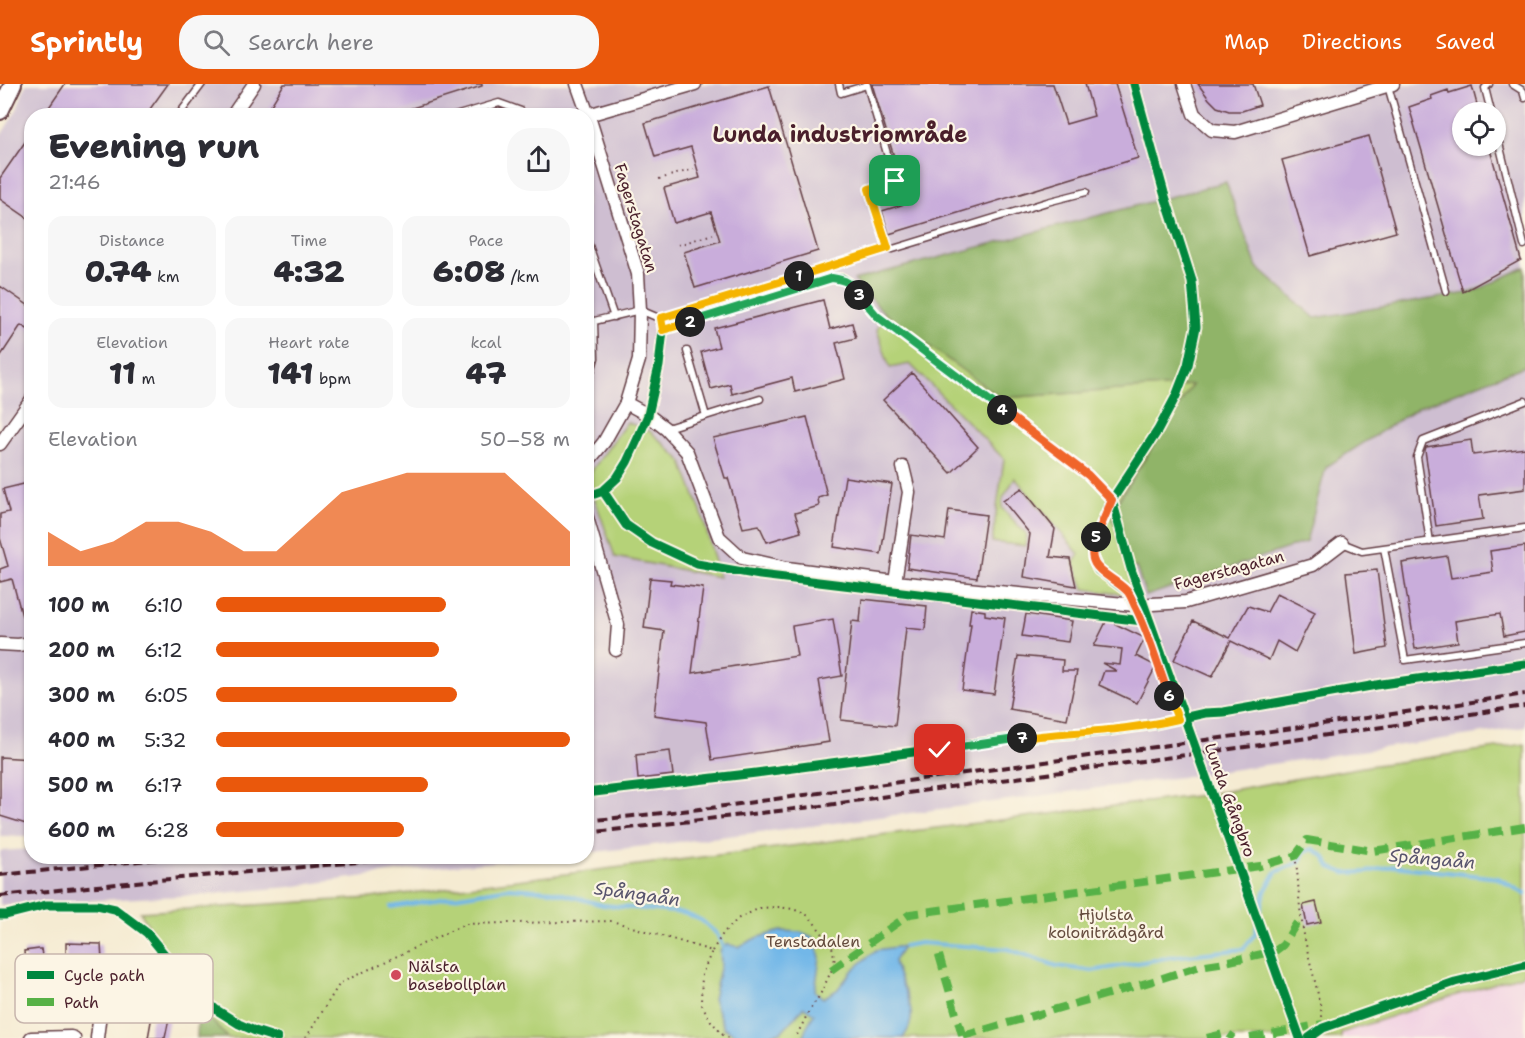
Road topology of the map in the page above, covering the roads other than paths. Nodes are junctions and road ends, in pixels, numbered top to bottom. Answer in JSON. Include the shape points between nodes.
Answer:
{"nodes":[{"id":1,"x":13,"y":84,"type":"edge"},
{"id":2,"x":201,"y":84,"type":"edge"},
{"id":3,"x":254,"y":84,"type":"edge"},
{"id":4,"x":577,"y":84,"type":"edge"},
{"id":5,"x":695,"y":84,"type":"edge"},
{"id":6,"x":839,"y":84,"type":"edge"},
{"id":7,"x":1184,"y":84,"type":"edge"},
{"id":8,"x":1489,"y":84,"type":"edge"},
{"id":9,"x":1512,"y":84,"type":"edge"},
{"id":10,"x":1390,"y":85,"type":"edge"},
{"id":11,"x":1524,"y":93,"type":"edge"},
{"id":12,"x":1488,"y":102,"type":"edge"},
{"id":13,"x":184,"y":108,"type":"edge"},
{"id":14,"x":238,"y":108,"type":"edge"},
{"id":15,"x":482,"y":108,"type":"edge"},
{"id":16,"x":513,"y":108,"type":"edge"},
{"id":17,"x":584,"y":108,"type":"edge"},
{"id":18,"x":0,"y":111,"type":"edge"},
{"id":19,"x":594,"y":119,"type":"edge"},
{"id":20,"x":594,"y":139,"type":"edge"},
{"id":21,"x":1502,"y":156,"type":"edge"},
{"id":22,"x":1086,"y":192,"type":"dead end"},
{"id":23,"x":1524,"y":245,"type":"edge"},
{"id":24,"x":888,"y":248,"type":"junction"},
{"id":25,"x":594,"y":260,"type":"edge"},
{"id":26,"x":1446,"y":291,"type":"dead end"},
{"id":27,"x":640,"y":310,"type":"junction"},
{"id":28,"x":614,"y":317,"type":"junction"},
{"id":29,"x":594,"y":321,"type":"joint"},
{"id":30,"x":687,"y":351,"type":"dead end"},
{"id":31,"x":594,"y":361,"type":"edge"},
{"id":32,"x":760,"y":399,"type":"dead end"},
{"id":33,"x":1525,"y":401,"type":"edge"},
{"id":34,"x":626,"y":403,"type":"junction"},
{"id":35,"x":24,"y":410,"type":"edge"},
{"id":36,"x":706,"y":416,"type":"junction"},
{"id":37,"x":666,"y":429,"type":"junction"},
{"id":38,"x":0,"y":444,"type":"edge"},
{"id":39,"x":594,"y":454,"type":"edge"},
{"id":40,"x":903,"y":467,"type":"dead end"},
{"id":41,"x":1525,"y":528,"type":"edge"},
{"id":42,"x":594,"y":542,"type":"edge"},
{"id":43,"x":1430,"y":542,"type":"junction"},
{"id":44,"x":1342,"y":543,"type":"joint"},
{"id":45,"x":1384,"y":548,"type":"junction"},
{"id":46,"x":895,"y":582,"type":"junction"},
{"id":47,"x":1525,"y":643,"type":"edge"},
{"id":48,"x":0,"y":644,"type":"edge"},
{"id":49,"x":24,"y":644,"type":"edge"},
{"id":50,"x":616,"y":650,"type":"dead end"},
{"id":51,"x":99,"y":1023,"type":"edge"},
{"id":52,"x":31,"y":1038,"type":"edge"},
{"id":53,"x":74,"y":1038,"type":"edge"},
{"id":54,"x":97,"y":1038,"type":"edge"}],
"edges":[{"from":1,"to":18,"type":"street"},
{"from":2,"to":13,"type":"lane"},
{"from":3,"to":14,"type":"street"},
{"from":4,"to":17,"type":"street","name":"Fagerstagatan"},
{"from":5,"to":19,"type":"street"},
{"from":6,"to":24,"type":"lane","via":[[841,93],[867,85],[895,181],[869,189]]},
{"from":7,"to":10,"type":"street","via":[[1194,114],[1212,130],[1235,132]]},
{"from":8,"to":12,"type":"lane","via":[[1485,88]]},
{"from":9,"to":11,"type":"lane"},
{"from":10,"to":26,"type":"lane"},
{"from":15,"to":16,"type":"lane","via":[[499,103]]},
{"from":20,"to":27,"type":"street","name":"Fagerstagatan","via":[[638,274]]},
{"from":21,"to":23,"type":"lane"},
{"from":22,"to":24,"type":"lane"},
{"from":24,"to":27,"type":"lane","via":[[661,318]]},
{"from":25,"to":28,"type":"lane"},
{"from":27,"to":28,"type":"lane"},
{"from":27,"to":34,"type":"street","name":"Fagerstagatan","via":[[639,360]]},
{"from":28,"to":29,"type":"lane"},
{"from":29,"to":31,"type":"lane"},
{"from":30,"to":36,"type":"lane"},
{"from":32,"to":36,"type":"lane"},
{"from":33,"to":43,"type":"lane","via":[[1423,441],[1417,457]]},
{"from":34,"to":37,"type":"street","name":"Fagerstagatan"},
{"from":34,"to":39,"type":"street"},
{"from":35,"to":38,"type":"street"},
{"from":36,"to":37,"type":"lane"},
{"from":37,"to":46,"type":"street","name":"Fagerstagatan","via":[[687,453],[719,537],[742,558]]},
{"from":40,"to":46,"type":"street","via":[[909,492]]},
{"from":41,"to":43,"type":"lane","name":"Fagerstagatan"},
{"from":42,"to":50,"type":"street","via":[[618,625]]},
{"from":43,"to":45,"type":"lane","name":"Fagerstagatan"},
{"from":44,"to":45,"type":"lane","name":"Fagerstagatan","via":[[1362,551]]},
{"from":44,"to":46,"type":"street","name":"Fagerstagatan","via":[[1313,565],[1186,602],[1134,605]]},
{"from":45,"to":47,"type":"lane","via":[[1405,660]]},
{"from":48,"to":49,"type":"street"},
{"from":51,"to":54,"type":"street"},
{"from":52,"to":53,"type":"street"}]}
